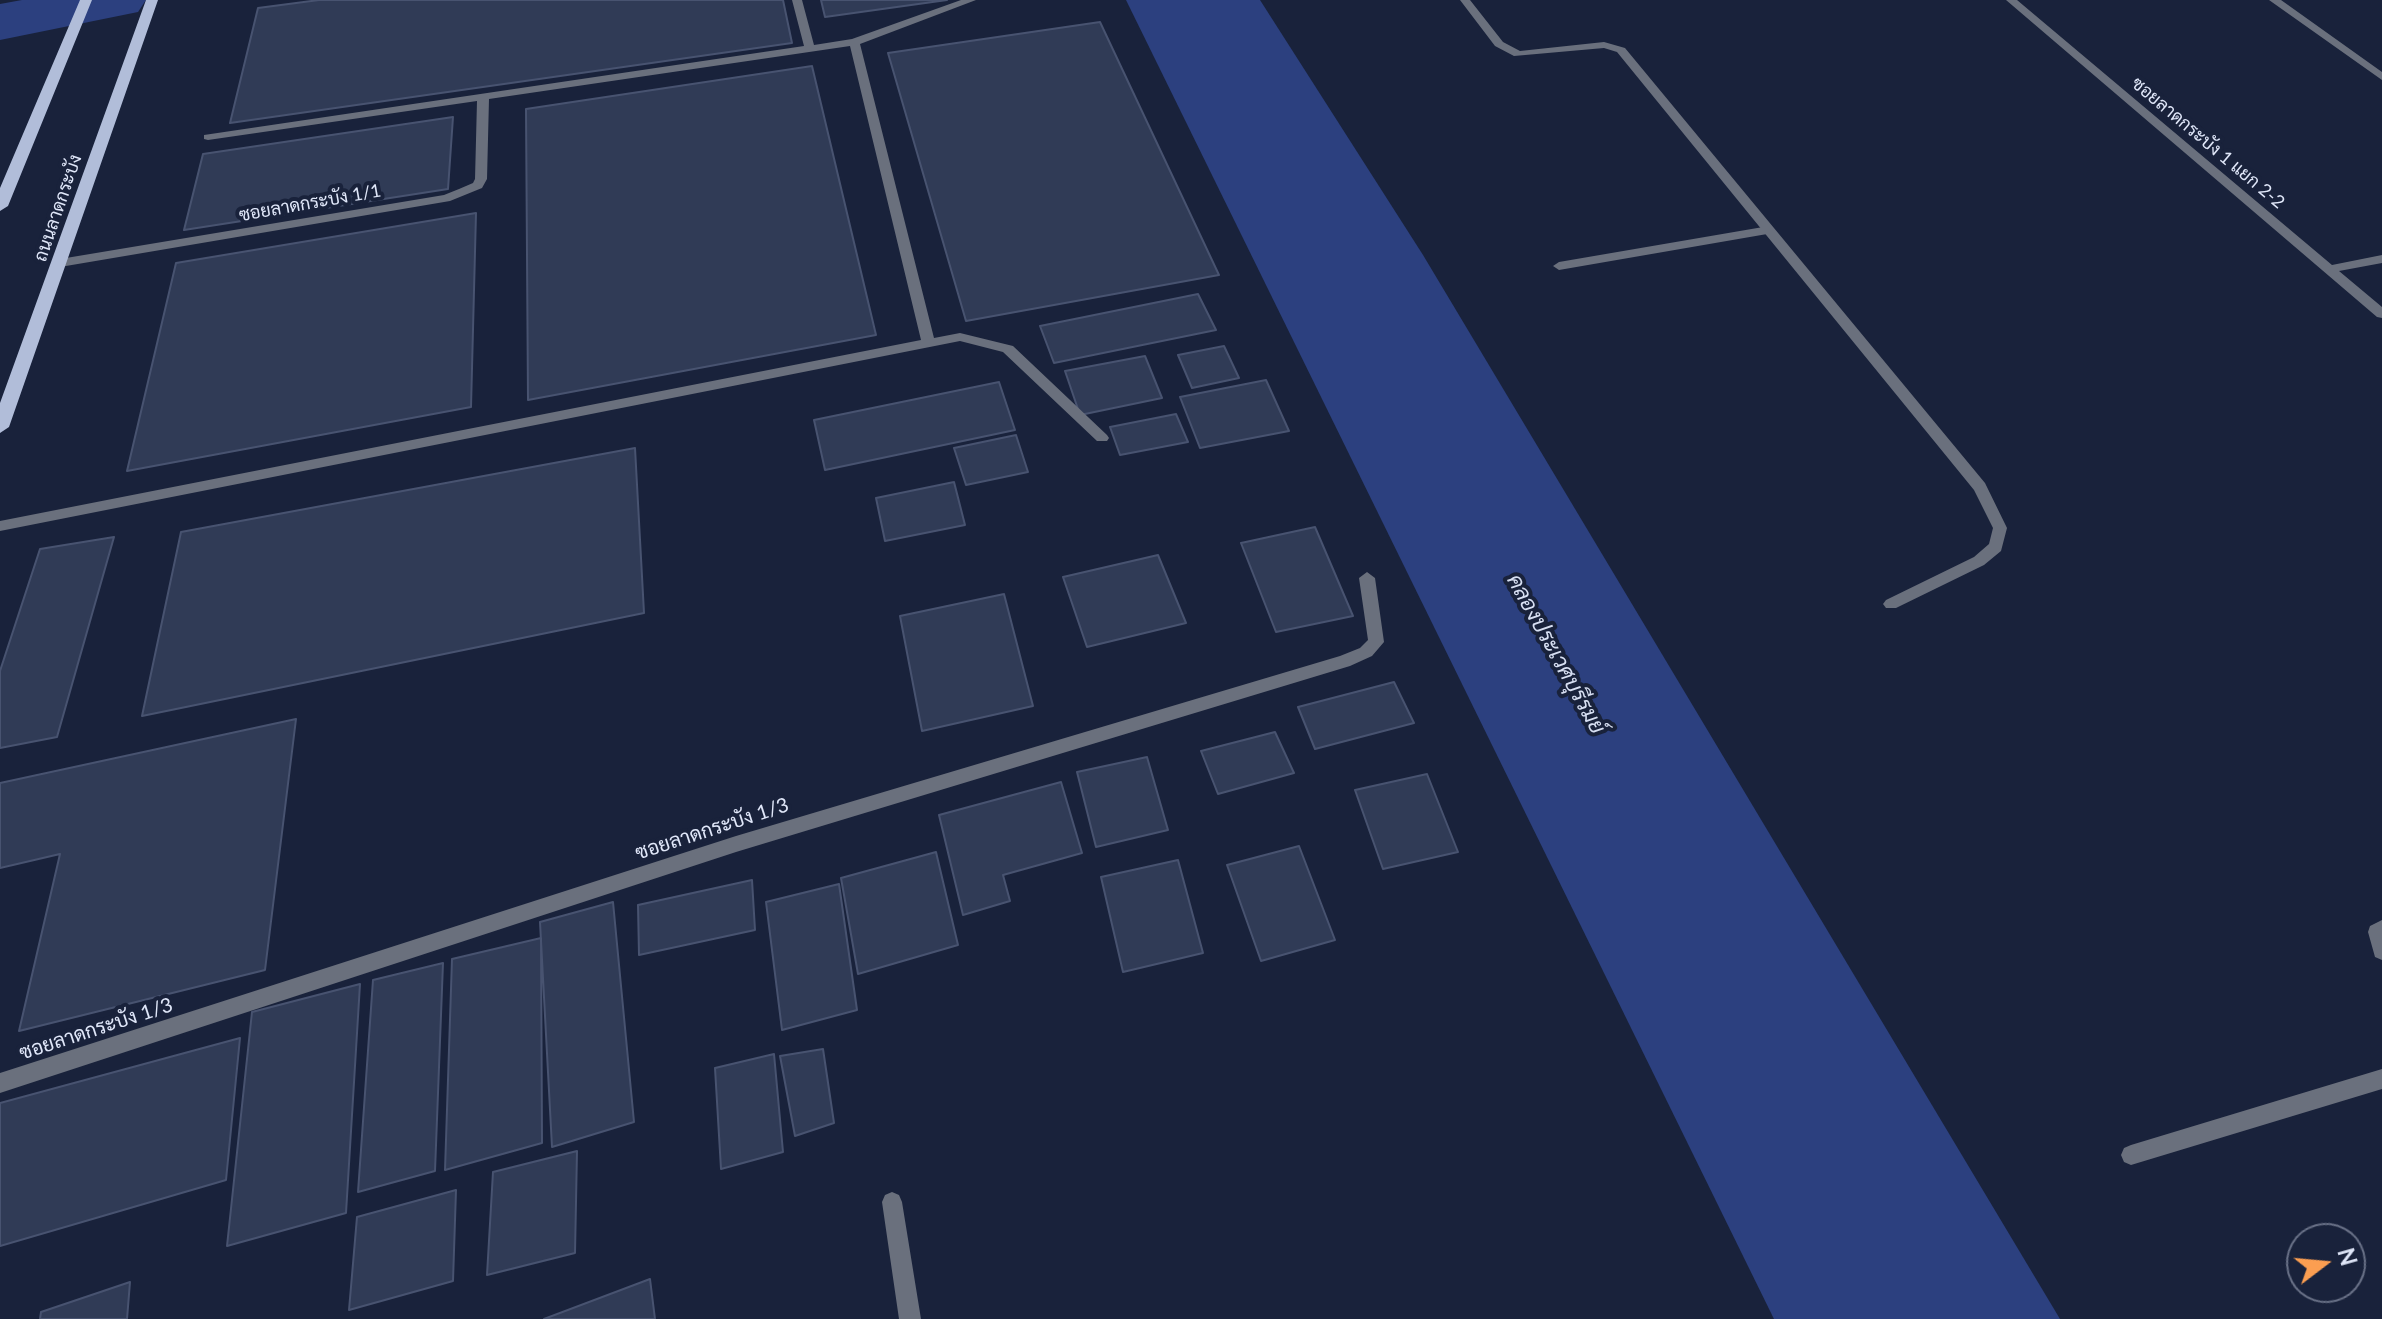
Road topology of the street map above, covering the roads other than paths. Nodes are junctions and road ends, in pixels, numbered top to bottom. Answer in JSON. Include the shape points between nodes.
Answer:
{"nodes":[{"id":1,"x":86,"y":0,"type":"edge"},
{"id":2,"x":152,"y":0,"type":"edge"},
{"id":3,"x":797,"y":0,"type":"edge"},
{"id":4,"x":971,"y":0,"type":"edge"},
{"id":5,"x":1465,"y":0,"type":"edge"},
{"id":6,"x":2011,"y":0,"type":"edge"},
{"id":7,"x":2274,"y":0,"type":"edge"},
{"id":8,"x":854,"y":42,"type":"junction"},
{"id":9,"x":810,"y":50,"type":"junction"},
{"id":10,"x":2382,"y":77,"type":"edge"},
{"id":11,"x":483,"y":98,"type":"junction"},
{"id":12,"x":208,"y":137,"type":"dead end"},
{"id":13,"x":0,"y":206,"type":"edge"},
{"id":14,"x":1769,"y":230,"type":"junction"},
{"id":15,"x":2382,"y":259,"type":"edge"},
{"id":16,"x":60,"y":263,"type":"junction"},
{"id":17,"x":1559,"y":266,"type":"dead end"},
{"id":18,"x":2330,"y":269,"type":"junction"},
{"id":19,"x":2382,"y":314,"type":"edge"},
{"id":20,"x":928,"y":342,"type":"junction"},
{"id":21,"x":0,"y":427,"type":"edge"},
{"id":22,"x":1102,"y":438,"type":"dead end"},
{"id":23,"x":0,"y":526,"type":"edge"},
{"id":24,"x":1367,"y":578,"type":"dead end"},
{"id":25,"x":1891,"y":604,"type":"dead end"},
{"id":26,"x":2382,"y":928,"type":"edge"},
{"id":27,"x":2382,"y":951,"type":"edge"},
{"id":28,"x":2382,"y":1079,"type":"edge"},
{"id":29,"x":0,"y":1083,"type":"edge"},
{"id":30,"x":2131,"y":1155,"type":"dead end"},
{"id":31,"x":892,"y":1202,"type":"dead end"},
{"id":32,"x":910,"y":1319,"type":"edge"}],
"edges":[{"from":1,"to":13,"type":"main road"},
{"from":2,"to":16,"type":"main road","name":"ถนนลาดกระบัง"},
{"from":3,"to":9,"type":"street"},
{"from":4,"to":8,"type":"street"},
{"from":5,"to":14,"type":"street","via":[[1499,44],[1518,54],[1604,45],[1621,50]]},
{"from":6,"to":18,"type":"street","name":"ซอยลาดกระบัง 1 แยก 2-2"},
{"from":7,"to":10,"type":"street"},
{"from":8,"to":9,"type":"street"},
{"from":8,"to":20,"type":"street"},
{"from":9,"to":11,"type":"street"},
{"from":11,"to":12,"type":"street"},
{"from":11,"to":16,"type":"street","name":"ซอยลาดกระบัง 1/1","via":[[481,179],[463,192]]},
{"from":14,"to":17,"type":"street"},
{"from":14,"to":25,"type":"street","via":[[1980,487],[2000,528],[1996,547],[1979,561]]},
{"from":15,"to":18,"type":"street"},
{"from":16,"to":21,"type":"main road","name":"ถนนลาดกระบัง"},
{"from":18,"to":19,"type":"street","name":"ซอยลาดกระบัง 1 แยก 2-2"},
{"from":20,"to":22,"type":"street","via":[[960,337],[1008,349]]},
{"from":20,"to":23,"type":"street"},
{"from":24,"to":29,"type":"street","name":"ซอยลาดกระบัง 1/3","via":[[1376,642],[1344,661],[736,844]]},
{"from":26,"to":27,"type":"street","via":[[2377,932]]},
{"from":28,"to":30,"type":"street"},
{"from":31,"to":32,"type":"street"}]}
